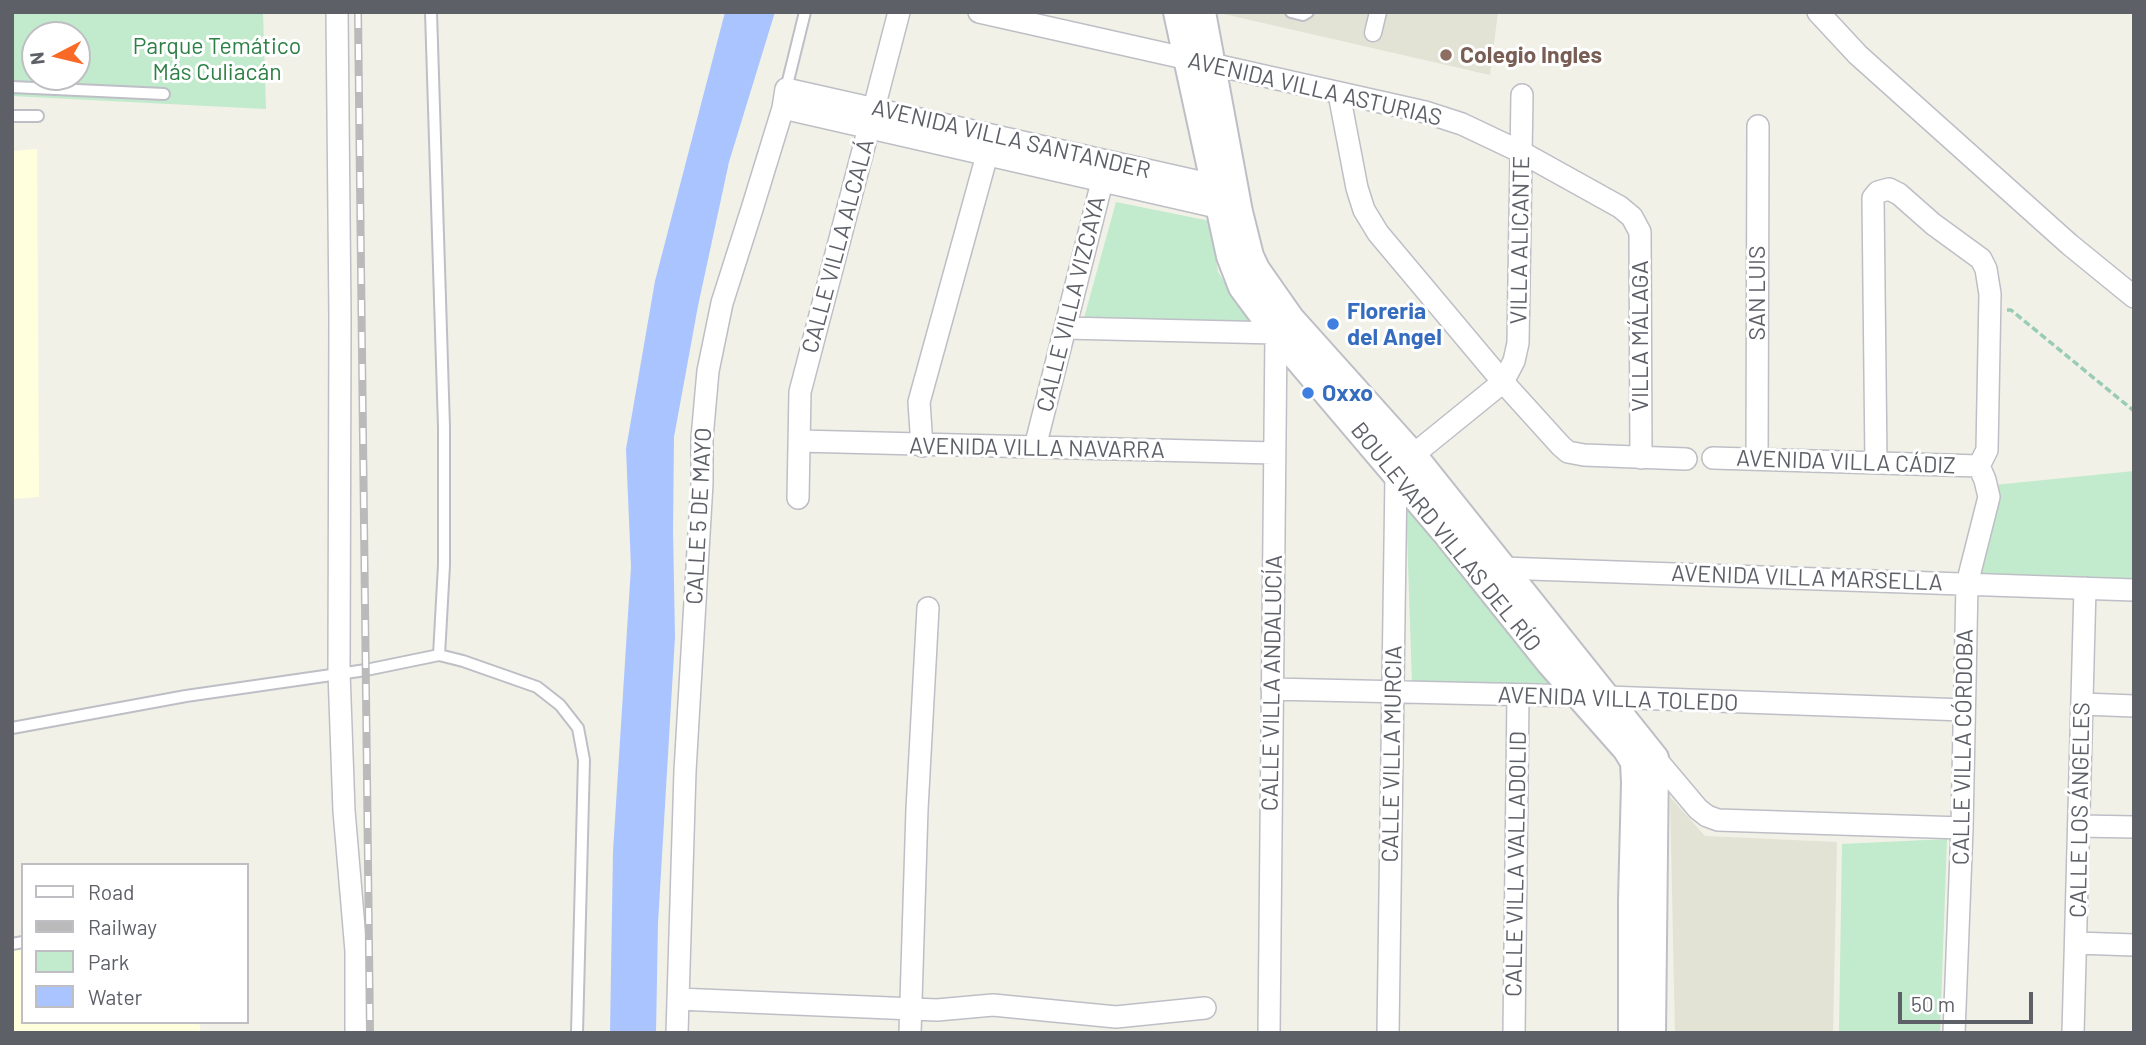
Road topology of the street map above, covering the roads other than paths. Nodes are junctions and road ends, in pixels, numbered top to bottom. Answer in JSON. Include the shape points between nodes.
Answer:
{"nodes":[{"id":1,"x":337,"y":12,"type":"edge"},
{"id":2,"x":431,"y":12,"type":"edge"},
{"id":3,"x":805,"y":12,"type":"edge"},
{"id":4,"x":899,"y":12,"type":"edge"},
{"id":5,"x":979,"y":12,"type":"edge"},
{"id":6,"x":1177,"y":12,"type":"edge"},
{"id":7,"x":1202,"y":12,"type":"edge"},
{"id":8,"x":1291,"y":12,"type":"edge"},
{"id":9,"x":1308,"y":12,"type":"edge"},
{"id":10,"x":1378,"y":12,"type":"edge"},
{"id":11,"x":1818,"y":12,"type":"edge"},
{"id":12,"x":1373,"y":33,"type":"dead end"},
{"id":13,"x":1200,"y":63,"type":"junction"},
{"id":14,"x":12,"y":88,"type":"edge"},
{"id":15,"x":164,"y":94,"type":"dead end"},
{"id":16,"x":1339,"y":94,"type":"junction"},
{"id":17,"x":1522,"y":95,"type":"dead end"},
{"id":18,"x":784,"y":99,"type":"junction"},
{"id":19,"x":12,"y":116,"type":"edge"},
{"id":20,"x":38,"y":116,"type":"dead end"},
{"id":21,"x":872,"y":118,"type":"junction"},
{"id":22,"x":1758,"y":126,"type":"dead end"},
{"id":23,"x":989,"y":145,"type":"junction"},
{"id":24,"x":1521,"y":152,"type":"junction"},
{"id":25,"x":1107,"y":161,"type":"junction"},
{"id":26,"x":1102,"y":182,"type":"junction"},
{"id":27,"x":1227,"y":199,"type":"junction"},
{"id":28,"x":1632,"y":217,"type":"joint"},
{"id":29,"x":2134,"y":298,"type":"edge"},
{"id":30,"x":1283,"y":326,"type":"junction"},
{"id":31,"x":1065,"y":328,"type":"junction"},
{"id":32,"x":1503,"y":382,"type":"junction"},
{"id":33,"x":800,"y":441,"type":"junction"},
{"id":34,"x":922,"y":446,"type":"junction"},
{"id":35,"x":1035,"y":447,"type":"junction"},
{"id":36,"x":1274,"y":453,"type":"junction"},
{"id":37,"x":1413,"y":455,"type":"junction"},
{"id":38,"x":1641,"y":458,"type":"junction"},
{"id":39,"x":1713,"y":458,"type":"dead end"},
{"id":40,"x":1686,"y":459,"type":"dead end"},
{"id":41,"x":1757,"y":459,"type":"junction"},
{"id":42,"x":1876,"y":463,"type":"junction"},
{"id":43,"x":1979,"y":466,"type":"junction"},
{"id":44,"x":1396,"y":475,"type":"junction"},
{"id":45,"x":799,"y":498,"type":"dead end"},
{"id":46,"x":1493,"y":575,"type":"junction"},
{"id":47,"x":1967,"y":584,"type":"junction"},
{"id":48,"x":2085,"y":588,"type":"junction"},
{"id":49,"x":2134,"y":590,"type":"edge"},
{"id":50,"x":928,"y":608,"type":"dead end"},
{"id":51,"x":439,"y":655,"type":"junction"},
{"id":52,"x":339,"y":672,"type":"junction"},
{"id":53,"x":1272,"y":689,"type":"junction"},
{"id":54,"x":1393,"y":691,"type":"junction"},
{"id":55,"x":1518,"y":696,"type":"junction"},
{"id":56,"x":1580,"y":696,"type":"junction"},
{"id":57,"x":1606,"y":698,"type":"junction"},
{"id":58,"x":2083,"y":704,"type":"junction"},
{"id":59,"x":2134,"y":706,"type":"edge"},
{"id":60,"x":1964,"y":710,"type":"junction"},
{"id":61,"x":12,"y":728,"type":"edge"},
{"id":62,"x":1655,"y":758,"type":"junction"},
{"id":63,"x":2080,"y":826,"type":"junction"},
{"id":64,"x":2134,"y":827,"type":"edge"},
{"id":65,"x":1962,"y":828,"type":"junction"},
{"id":66,"x":2077,"y":943,"type":"junction"},
{"id":67,"x":2134,"y":945,"type":"edge"},
{"id":68,"x":678,"y":999,"type":"junction"},
{"id":69,"x":911,"y":1008,"type":"junction"},
{"id":70,"x":1205,"y":1008,"type":"dead end"},
{"id":71,"x":1115,"y":1025,"type":"edge"},
{"id":72,"x":356,"y":1033,"type":"edge"},
{"id":73,"x":577,"y":1033,"type":"edge"},
{"id":74,"x":677,"y":1033,"type":"edge"},
{"id":75,"x":911,"y":1033,"type":"edge"},
{"id":76,"x":1269,"y":1033,"type":"edge"},
{"id":77,"x":1388,"y":1033,"type":"edge"},
{"id":78,"x":1514,"y":1033,"type":"edge"},
{"id":79,"x":1632,"y":1033,"type":"edge"},
{"id":80,"x":1652,"y":1033,"type":"edge"},
{"id":81,"x":1954,"y":1033,"type":"edge"},
{"id":82,"x":2073,"y":1033,"type":"edge"}],
"edges":[{"from":1,"to":52,"type":"street"},
{"from":2,"to":51,"type":"lane","via":[[443,427]]},
{"from":3,"to":18,"type":"lane","name":"CALLE 5 DE MAYO"},
{"from":4,"to":21,"type":"street","name":"CALLE VILLA ALCALÁ"},
{"from":5,"to":13,"type":"street","name":"AVENIDA VILLA ASTURIAS"},
{"from":6,"to":13,"type":"street","name":"BOULEVARD VILLAS DEL RÍO"},
{"from":7,"to":13,"type":"street","name":"BOULEVARD VILLAS DEL RÍO"},
{"from":8,"to":9,"type":"lane"},
{"from":10,"to":12,"type":"street"},
{"from":11,"to":29,"type":"street","via":[[1868,64]]},
{"from":13,"to":16,"type":"street","name":"AVENIDA VILLA ASTURIAS"},
{"from":13,"to":27,"type":"street","name":"BOULEVARD VILLAS DEL RÍO"},
{"from":14,"to":15,"type":"lane"},
{"from":16,"to":24,"type":"street","name":"AVENIDA VILLA ASTURIAS","via":[[1425,112]]},
{"from":16,"to":32,"type":"street","via":[[1364,210],[1378,233]]},
{"from":17,"to":24,"type":"street","name":"VILLA ALICANTE"},
{"from":18,"to":21,"type":"street","name":"AVENIDA VILLA SANTANDER"},
{"from":18,"to":68,"type":"street","name":"CALLE 5 DE MAYO","via":[[722,303],[708,371],[685,771]]},
{"from":19,"to":20,"type":"lane"},
{"from":21,"to":23,"type":"street","name":"AVENIDA VILLA SANTANDER"},
{"from":21,"to":33,"type":"street","name":"CALLE VILLA ALCALÁ","via":[[800,391]]},
{"from":22,"to":41,"type":"street","name":"SAN LUIS"},
{"from":23,"to":25,"type":"street","name":"AVENIDA VILLA SANTANDER"},
{"from":23,"to":26,"type":"street"},
{"from":23,"to":34,"type":"street","via":[[919,402]]},
{"from":24,"to":28,"type":"street","name":"AVENIDA VILLA ASTURIAS"},
{"from":24,"to":32,"type":"street","name":"VILLA ALICANTE","via":[[1518,343]]},
{"from":25,"to":26,"type":"street","name":"CALLE VILLA VIZCAYA"},
{"from":25,"to":27,"type":"street","name":"AVENIDA VILLA SANTANDER"},
{"from":26,"to":27,"type":"street"},
{"from":26,"to":31,"type":"street","name":"CALLE VILLA VIZCAYA"},
{"from":27,"to":30,"type":"street","name":"BOULEVARD VILLAS DEL RÍO","via":[[1230,256],[1242,287]]},
{"from":28,"to":38,"type":"street","name":"VILLA MÁLAGA","via":[[1640,232]]},
{"from":30,"to":31,"type":"street"},
{"from":30,"to":36,"type":"street","name":"CALLE VILLA ANDALUCÍA"},
{"from":30,"to":37,"type":"street","name":"BOULEVARD VILLAS DEL RÍO"},
{"from":30,"to":44,"type":"street","name":"BOULEVARD VILLAS DEL RÍO"},
{"from":31,"to":35,"type":"street","name":"CALLE VILLA VIZCAYA"},
{"from":32,"to":37,"type":"street"},
{"from":32,"to":38,"type":"street","via":[[1568,452]]},
{"from":33,"to":34,"type":"street","name":"AVENIDA VILLA NAVARRA"},
{"from":33,"to":45,"type":"street","name":"CALLE VILLA ALCALÁ"},
{"from":34,"to":35,"type":"street","name":"AVENIDA VILLA NAVARRA"},
{"from":35,"to":36,"type":"street","name":"AVENIDA VILLA NAVARRA"},
{"from":36,"to":53,"type":"street","name":"CALLE VILLA ANDALUCÍA"},
{"from":37,"to":44,"type":"street"},
{"from":37,"to":46,"type":"street","name":"BOULEVARD VILLAS DEL RÍO"},
{"from":38,"to":40,"type":"street"},
{"from":39,"to":41,"type":"street","name":"AVENIDA VILLA CÁDIZ"},
{"from":41,"to":42,"type":"street","name":"AVENIDA VILLA CÁDIZ"},
{"from":42,"to":43,"type":"street","name":"AVENIDA VILLA CÁDIZ"},
{"from":42,"to":43,"type":"street","via":[[1872,212],[1873,198],[1889,189],[1981,259],[1986,269],[1990,310],[1987,450]]},
{"from":43,"to":47,"type":"street","name":"CALLE VILLA CÓRDOBA","via":[[1989,497]]},
{"from":44,"to":46,"type":"street","name":"BOULEVARD VILLAS DEL RÍO","via":[[1446,532]]},
{"from":44,"to":54,"type":"street","name":"CALLE VILLA MURCIA"},
{"from":46,"to":47,"type":"street","name":"AVENIDA VILLA MARSELLA"},
{"from":46,"to":56,"type":"street","name":"BOULEVARD VILLAS DEL RÍO","via":[[1549,662]]},
{"from":46,"to":57,"type":"street","name":"BOULEVARD VILLAS DEL RÍO"},
{"from":47,"to":48,"type":"street","name":"AVENIDA VILLA MARSELLA"},
{"from":47,"to":60,"type":"street","name":"CALLE VILLA CÓRDOBA"},
{"from":48,"to":49,"type":"street","name":"AVENIDA VILLA MARSELLA"},
{"from":48,"to":58,"type":"street","name":"CALLE LOS ÁNGELES"},
{"from":50,"to":69,"type":"street"},
{"from":51,"to":52,"type":"lane"},
{"from":51,"to":73,"type":"lane","via":[[537,687],[579,728],[584,760]]},
{"from":52,"to":61,"type":"lane"},
{"from":52,"to":72,"type":"street","via":[[356,951]]},
{"from":53,"to":54,"type":"street","name":"AVENIDA VILLA TOLEDO"},
{"from":53,"to":76,"type":"street","name":"CALLE VILLA ANDALUCÍA"},
{"from":54,"to":55,"type":"street","name":"AVENIDA VILLA TOLEDO"},
{"from":54,"to":77,"type":"street","name":"CALLE VILLA MURCIA"},
{"from":55,"to":56,"type":"street","name":"AVENIDA VILLA TOLEDO"},
{"from":55,"to":78,"type":"street","name":"CALLE VILLA VALLADOLID"},
{"from":56,"to":57,"type":"street","name":"AVENIDA VILLA TOLEDO"},
{"from":56,"to":79,"type":"street","name":"BOULEVARD VILLAS DEL RÍO","via":[[1634,762]]},
{"from":57,"to":60,"type":"street","name":"AVENIDA VILLA TOLEDO"},
{"from":57,"to":62,"type":"street","name":"BOULEVARD VILLAS DEL RÍO"},
{"from":58,"to":59,"type":"street"},
{"from":58,"to":63,"type":"street","name":"CALLE LOS ÁNGELES"},
{"from":60,"to":65,"type":"street","name":"CALLE VILLA CÓRDOBA"},
{"from":62,"to":65,"type":"street","via":[[1698,809],[1718,820]]},
{"from":62,"to":80,"type":"street"},
{"from":63,"to":64,"type":"street"},
{"from":63,"to":66,"type":"street","name":"CALLE LOS ÁNGELES"},
{"from":65,"to":81,"type":"street","name":"CALLE VILLA CÓRDOBA"},
{"from":66,"to":67,"type":"street"},
{"from":66,"to":82,"type":"street","name":"CALLE LOS ÁNGELES"},
{"from":68,"to":69,"type":"street"},
{"from":68,"to":74,"type":"street","name":"CALLE 5 DE MAYO"},
{"from":69,"to":71,"type":"street","via":[[992,1005]]},
{"from":69,"to":75,"type":"street"},
{"from":70,"to":71,"type":"street"}]}
